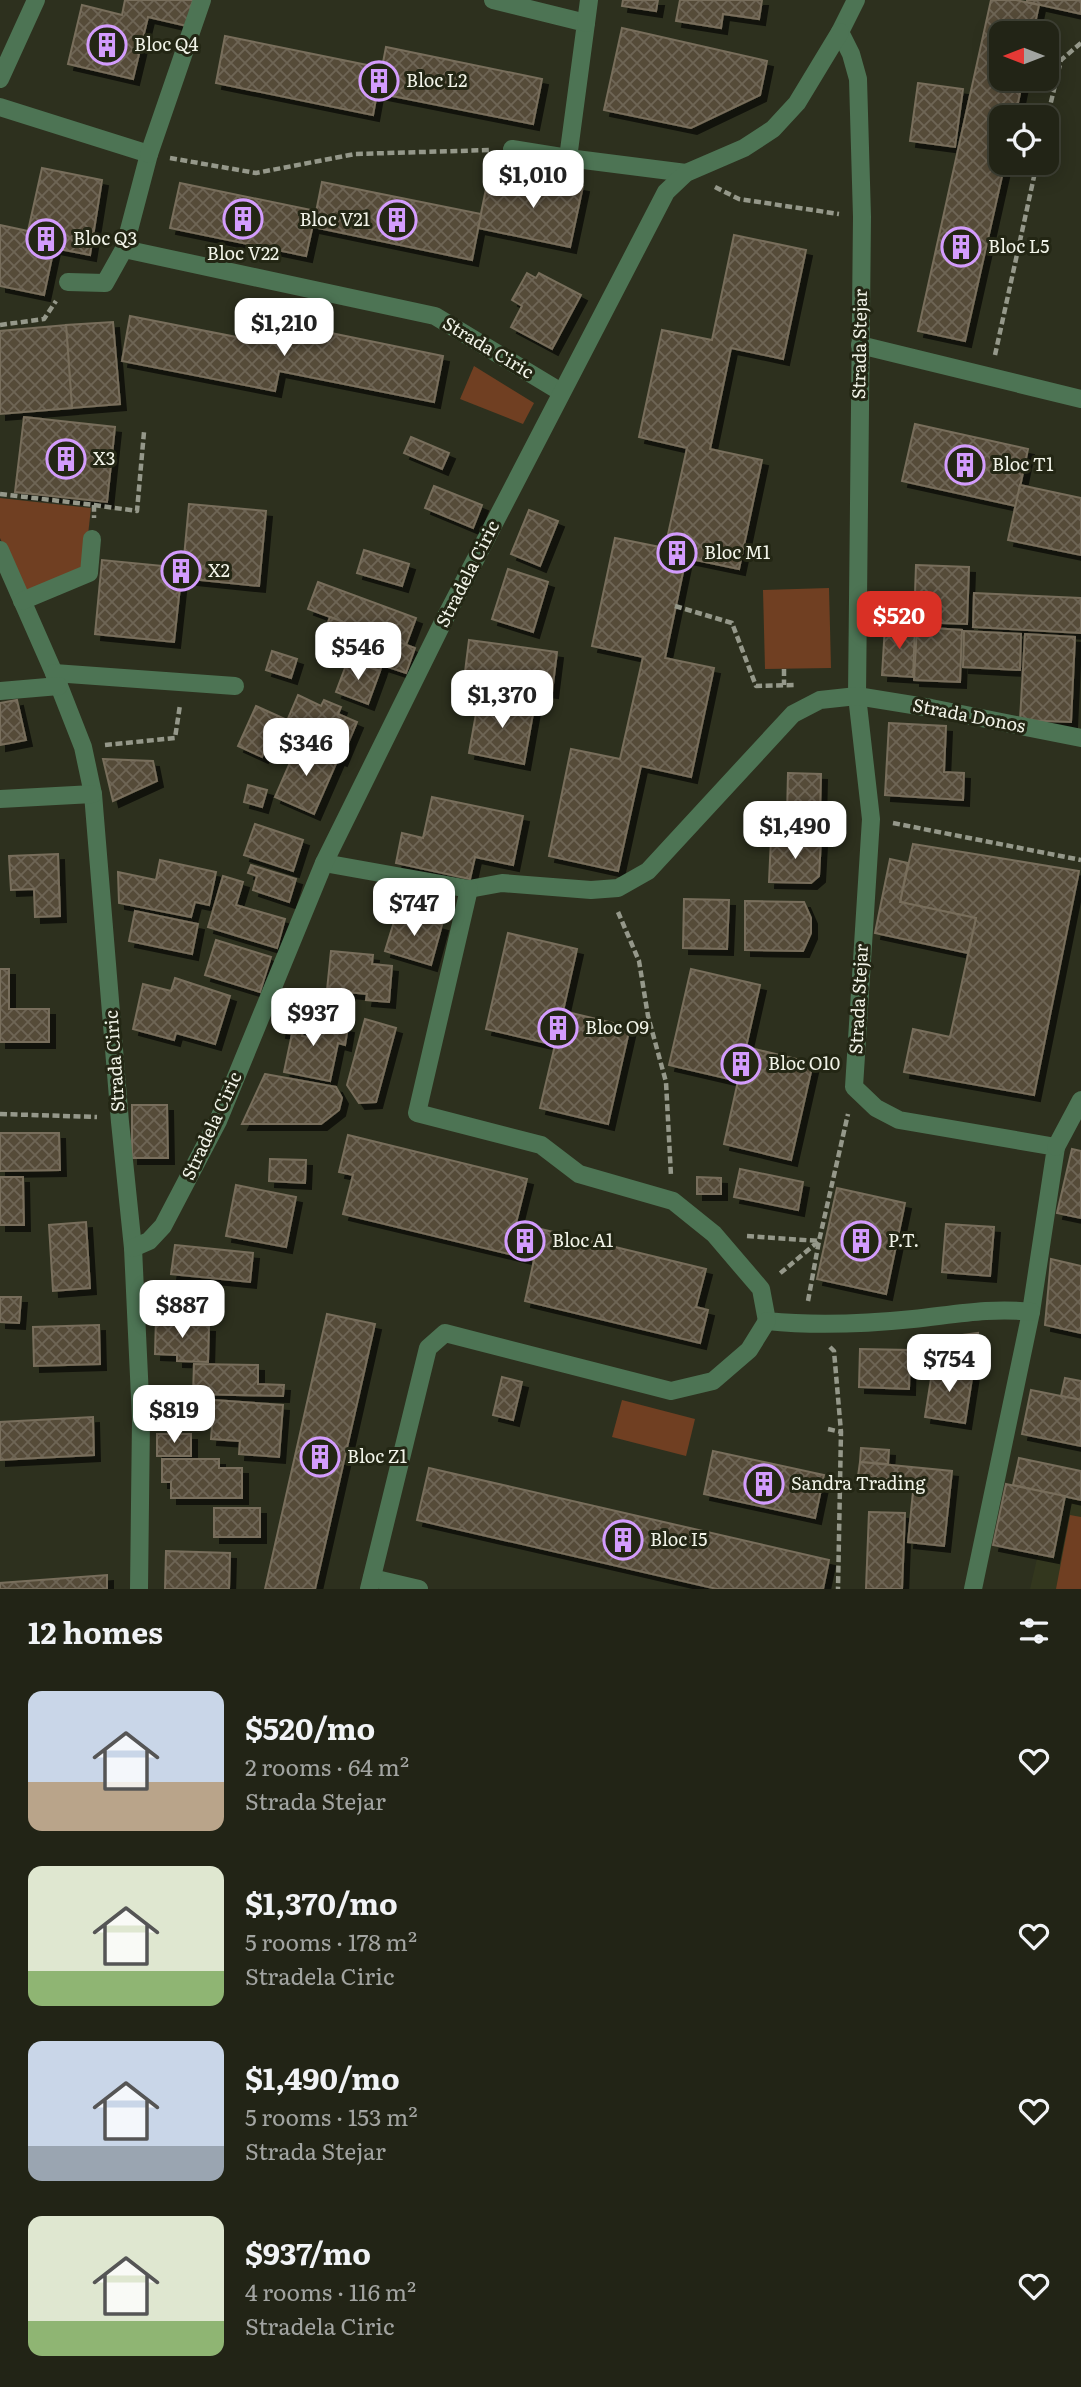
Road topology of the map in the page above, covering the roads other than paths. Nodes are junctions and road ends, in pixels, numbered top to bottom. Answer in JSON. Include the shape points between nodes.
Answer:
{"nodes":[{"id":1,"x":36,"y":0,"type":"edge"},
{"id":2,"x":202,"y":0,"type":"edge"},
{"id":3,"x":493,"y":0,"type":"edge"},
{"id":4,"x":589,"y":0,"type":"edge"},
{"id":5,"x":856,"y":0,"type":"edge"},
{"id":6,"x":586,"y":23,"type":"junction"},
{"id":7,"x":840,"y":32,"type":"junction"},
{"id":8,"x":0,"y":79,"type":"edge"},
{"id":9,"x":0,"y":107,"type":"edge"},
{"id":10,"x":512,"y":149,"type":"road end"},
{"id":11,"x":149,"y":154,"type":"junction"},
{"id":12,"x":568,"y":158,"type":"junction"},
{"id":13,"x":686,"y":173,"type":"junction"},
{"id":14,"x":124,"y":249,"type":"junction"},
{"id":15,"x":68,"y":282,"type":"road end"},
{"id":16,"x":860,"y":345,"type":"junction"},
{"id":17,"x":561,"y":391,"type":"junction"},
{"id":18,"x":1081,"y":399,"type":"edge"},
{"id":19,"x":92,"y":539,"type":"road end"},
{"id":20,"x":0,"y":550,"type":"edge"},
{"id":21,"x":22,"y":600,"type":"junction"},
{"id":22,"x":56,"y":680,"type":"junction"},
{"id":23,"x":234,"y":686,"type":"dead end"},
{"id":24,"x":0,"y":691,"type":"edge"},
{"id":25,"x":857,"y":696,"type":"junction"},
{"id":26,"x":1081,"y":738,"type":"edge"},
{"id":27,"x":93,"y":794,"type":"junction"},
{"id":28,"x":0,"y":799,"type":"edge"},
{"id":29,"x":324,"y":863,"type":"junction"},
{"id":30,"x":469,"y":889,"type":"junction"},
{"id":31,"x":1081,"y":1100,"type":"edge"},
{"id":32,"x":1056,"y":1147,"type":"junction"},
{"id":33,"x":134,"y":1248,"type":"junction"},
{"id":34,"x":1031,"y":1312,"type":"junction"},
{"id":35,"x":767,"y":1321,"type":"junction"},
{"id":36,"x":370,"y":1583,"type":"edge"},
{"id":37,"x":139,"y":1589,"type":"edge"},
{"id":38,"x":419,"y":1589,"type":"edge"},
{"id":39,"x":973,"y":1589,"type":"edge"}],
"edges":[{"from":1,"to":8,"type":"street"},
{"from":2,"to":11,"type":"street"},
{"from":3,"to":6,"type":"street"},
{"from":4,"to":6,"type":"street"},
{"from":5,"to":7,"type":"street"},
{"from":6,"to":12,"type":"street"},
{"from":7,"to":13,"type":"street","name":"Stradela Ciric","via":[[797,103],[774,129],[744,148]]},
{"from":7,"to":16,"type":"street","name":"Strada Stejar","via":[[858,79]]},
{"from":9,"to":11,"type":"street"},
{"from":10,"to":12,"type":"street"},
{"from":11,"to":14,"type":"street"},
{"from":12,"to":13,"type":"street"},
{"from":13,"to":17,"type":"street","name":"Stradela Ciric","via":[[666,192]]},
{"from":14,"to":15,"type":"street","via":[[105,283]]},
{"from":14,"to":17,"type":"street","name":"Strada Ciric","via":[[435,316]]},
{"from":16,"to":18,"type":"street"},
{"from":16,"to":25,"type":"street","name":"Strada Stejar"},
{"from":17,"to":29,"type":"street","name":"Stradela Ciric"},
{"from":19,"to":21,"type":"street","via":[[89,573]]},
{"from":20,"to":21,"type":"street","name":"Strada Ciric"},
{"from":21,"to":22,"type":"street","name":"Strada Ciric"},
{"from":22,"to":23,"type":"street"},
{"from":22,"to":24,"type":"street"},
{"from":22,"to":27,"type":"street","name":"Strada Ciric","via":[[83,747]]},
{"from":25,"to":26,"type":"street","name":"Strada Donos"},
{"from":25,"to":30,"type":"street","via":[[820,700],[793,714],[648,871],[618,888],[502,883]]},
{"from":25,"to":32,"type":"street","name":"Strada Stejar","via":[[871,819],[854,1087],[876,1108],[899,1120]]},
{"from":27,"to":28,"type":"street"},
{"from":27,"to":33,"type":"street","name":"Strada Ciric"},
{"from":29,"to":30,"type":"street"},
{"from":29,"to":33,"type":"street","name":"Stradela Ciric","via":[[218,1121],[163,1226]]},
{"from":30,"to":35,"type":"street","via":[[417,1113],[541,1145],[579,1174],[673,1201],[714,1234],[761,1289]]},
{"from":31,"to":32,"type":"street"},
{"from":32,"to":34,"type":"street"},
{"from":33,"to":37,"type":"street","name":"Strada Ciric","via":[[141,1419]]},
{"from":34,"to":35,"type":"street","via":[[1006,1309],[890,1322],[806,1325]]},
{"from":34,"to":39,"type":"street"},
{"from":35,"to":36,"type":"street","via":[[749,1350],[713,1381],[671,1391],[445,1334],[428,1348]]},
{"from":36,"to":38,"type":"street"}]}
